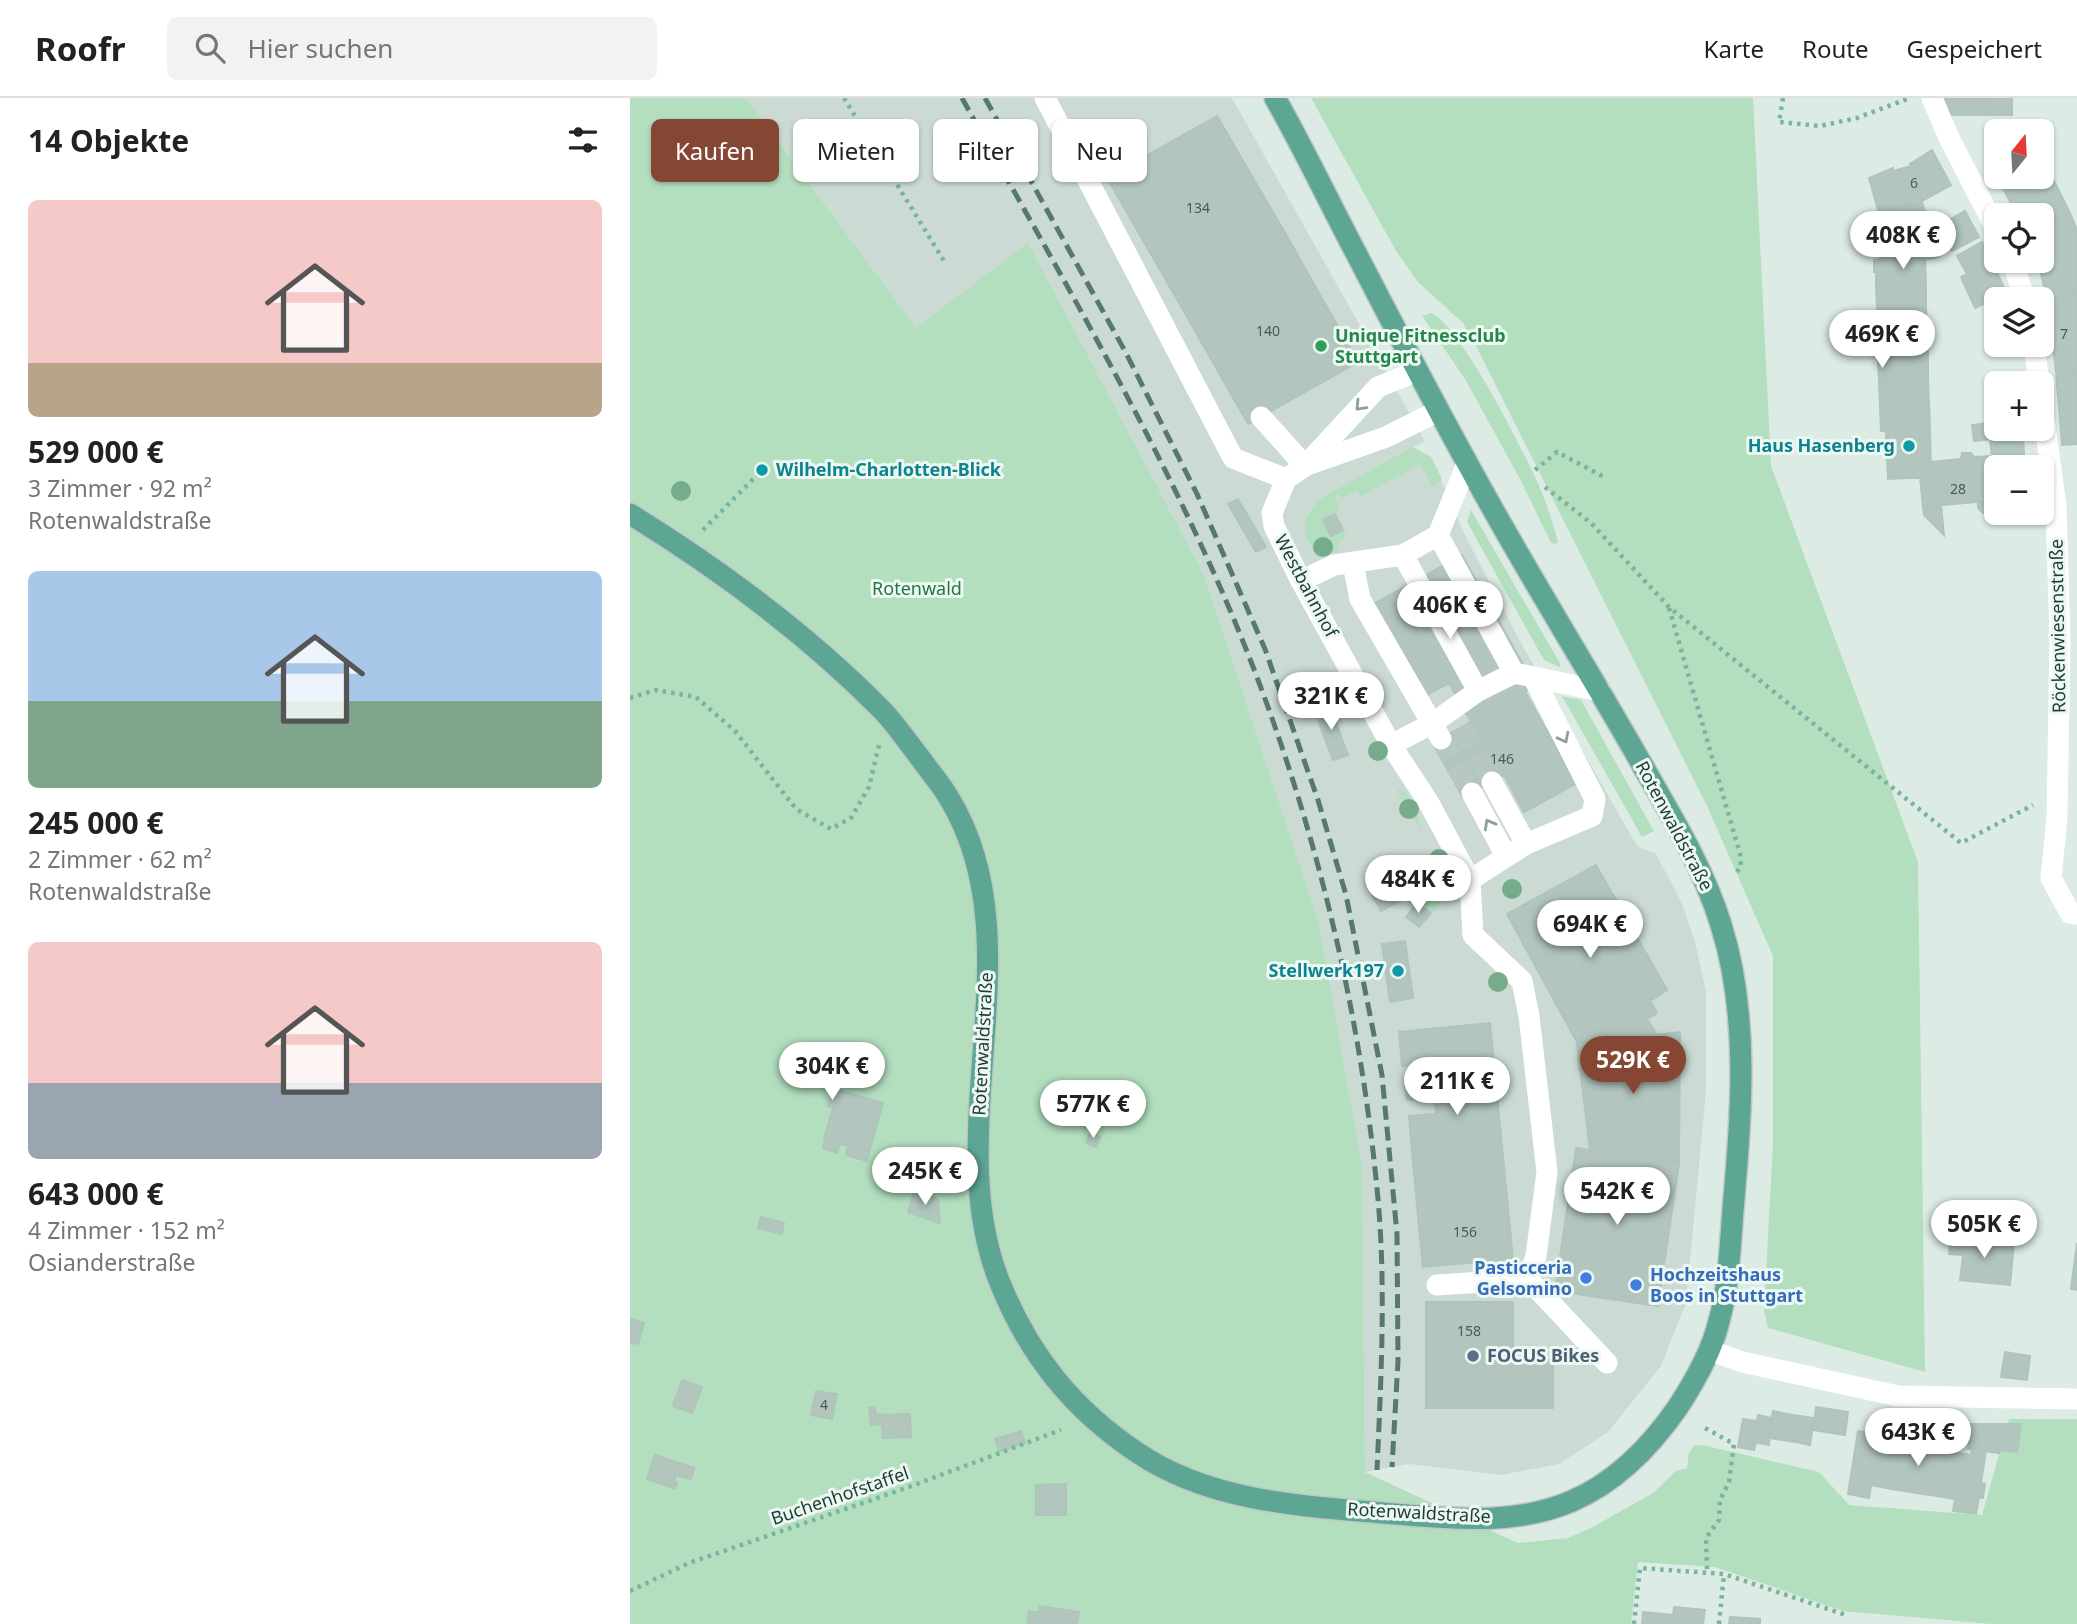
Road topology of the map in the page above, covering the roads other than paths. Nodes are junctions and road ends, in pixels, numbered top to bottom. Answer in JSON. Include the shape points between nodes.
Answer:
{"nodes":[{"id":1,"x":1045,"y":98,"type":"edge"},
{"id":2,"x":1275,"y":98,"type":"edge"},
{"id":3,"x":1932,"y":98,"type":"edge"},
{"id":4,"x":1984,"y":206,"type":"edge"},
{"id":5,"x":1417,"y":371,"type":"junction"},
{"id":6,"x":1438,"y":411,"type":"junction"},
{"id":7,"x":1261,"y":417,"type":"dead end"},
{"id":8,"x":2051,"y":441,"type":"edge"},
{"id":9,"x":1467,"y":464,"type":"junction"},
{"id":10,"x":1305,"y":466,"type":"junction"},
{"id":11,"x":1286,"y":479,"type":"junction"},
{"id":12,"x":2066,"y":505,"type":"edge"},
{"id":13,"x":630,"y":514,"type":"edge"},
{"id":14,"x":1438,"y":535,"type":"junction"},
{"id":15,"x":1403,"y":555,"type":"junction"},
{"id":16,"x":1353,"y":564,"type":"junction"},
{"id":17,"x":1301,"y":581,"type":"junction"},
{"id":18,"x":1524,"y":675,"type":"junction"},
{"id":19,"x":1479,"y":691,"type":"junction"},
{"id":20,"x":1601,"y":691,"type":"junction"},
{"id":21,"x":2068,"y":725,"type":"edge"},
{"id":22,"x":1437,"y":731,"type":"junction"},
{"id":23,"x":1391,"y":745,"type":"junction"},
{"id":24,"x":1492,"y":782,"type":"tunnel mouth"},
{"id":25,"x":1472,"y":793,"type":"tunnel mouth"},
{"id":26,"x":1526,"y":844,"type":"junction"},
{"id":27,"x":1506,"y":856,"type":"junction"},
{"id":28,"x":1470,"y":880,"type":"junction"},
{"id":29,"x":2077,"y":914,"type":"edge"},
{"id":30,"x":1528,"y":1279,"type":"junction"},
{"id":31,"x":1437,"y":1285,"type":"dead end"},
{"id":32,"x":1709,"y":1350,"type":"junction"},
{"id":33,"x":1607,"y":1363,"type":"dead end"},
{"id":34,"x":2077,"y":1399,"type":"edge"}],
"edges":[{"from":1,"to":11,"type":"street","via":[[1233,458]]},
{"from":2,"to":5,"type":"main road","name":"Rotenwaldstraße"},
{"from":3,"to":4,"type":"street"},
{"from":5,"to":6,"type":"main road","name":"Rotenwaldstraße"},
{"from":5,"to":10,"type":"street","one_way":true,"via":[[1378,387]]},
{"from":6,"to":9,"type":"main road","name":"Rotenwaldstraße"},
{"from":6,"to":10,"type":"street","via":[[1386,437]]},
{"from":7,"to":10,"type":"street"},
{"from":8,"to":12,"type":"street","name":"Röckenwiesenstraße"},
{"from":9,"to":14,"type":"street"},
{"from":9,"to":20,"type":"main road","name":"Rotenwaldstraße"},
{"from":10,"to":11,"type":"street"},
{"from":11,"to":17,"type":"street","name":"Westbahnhof","via":[[1272,513]]},
{"from":12,"to":21,"type":"street","name":"Röckenwiesenstraße","via":[[2060,639]]},
{"from":13,"to":32,"type":"main road","name":"Rotenwaldstraße","via":[[685,548],[800,636],[886,714],[950,798],[967,835],[985,899],[988,978],[978,1180],[985,1235],[1002,1289],[1037,1356],[1088,1416],[1142,1456],[1208,1486],[1304,1506],[1453,1519],[1526,1515],[1594,1490],[1644,1451],[1675,1411]]},
{"from":14,"to":15,"type":"street"},
{"from":14,"to":18,"type":"street"},
{"from":15,"to":16,"type":"street"},
{"from":15,"to":19,"type":"street"},
{"from":16,"to":17,"type":"street","via":[[1334,565]]},
{"from":16,"to":22,"type":"street","via":[[1360,599]]},
{"from":17,"to":23,"type":"street","name":"Westbahnhof"},
{"from":18,"to":19,"type":"street"},
{"from":18,"to":20,"type":"street"},
{"from":18,"to":26,"type":"street","one_way":true,"via":[[1595,799],[1592,816]]},
{"from":19,"to":22,"type":"street","via":[[1457,719]]},
{"from":20,"to":32,"type":"main road","name":"Rotenwaldstraße","via":[[1705,881],[1731,961],[1738,1009],[1739,1141],[1727,1281]]},
{"from":21,"to":29,"type":"street","name":"Röckenwiesenstraße","via":[[2051,878],[2070,913]]},
{"from":22,"to":23,"type":"street"},
{"from":23,"to":28,"type":"street","name":"Westbahnhof","via":[[1429,803]]},
{"from":24,"to":26,"type":"street"},
{"from":27,"to":25,"type":"street","one_way":true},
{"from":26,"to":27,"type":"street"},
{"from":27,"to":28,"type":"street"},
{"from":28,"to":30,"type":"street","name":"Westbahnhof","via":[[1473,935],[1522,981],[1529,1016],[1546,1172],[1536,1256]]},
{"from":30,"to":31,"type":"street"},
{"from":30,"to":33,"type":"street"},
{"from":32,"to":34,"type":"street","via":[[1742,1362],[1898,1396]]}]}
